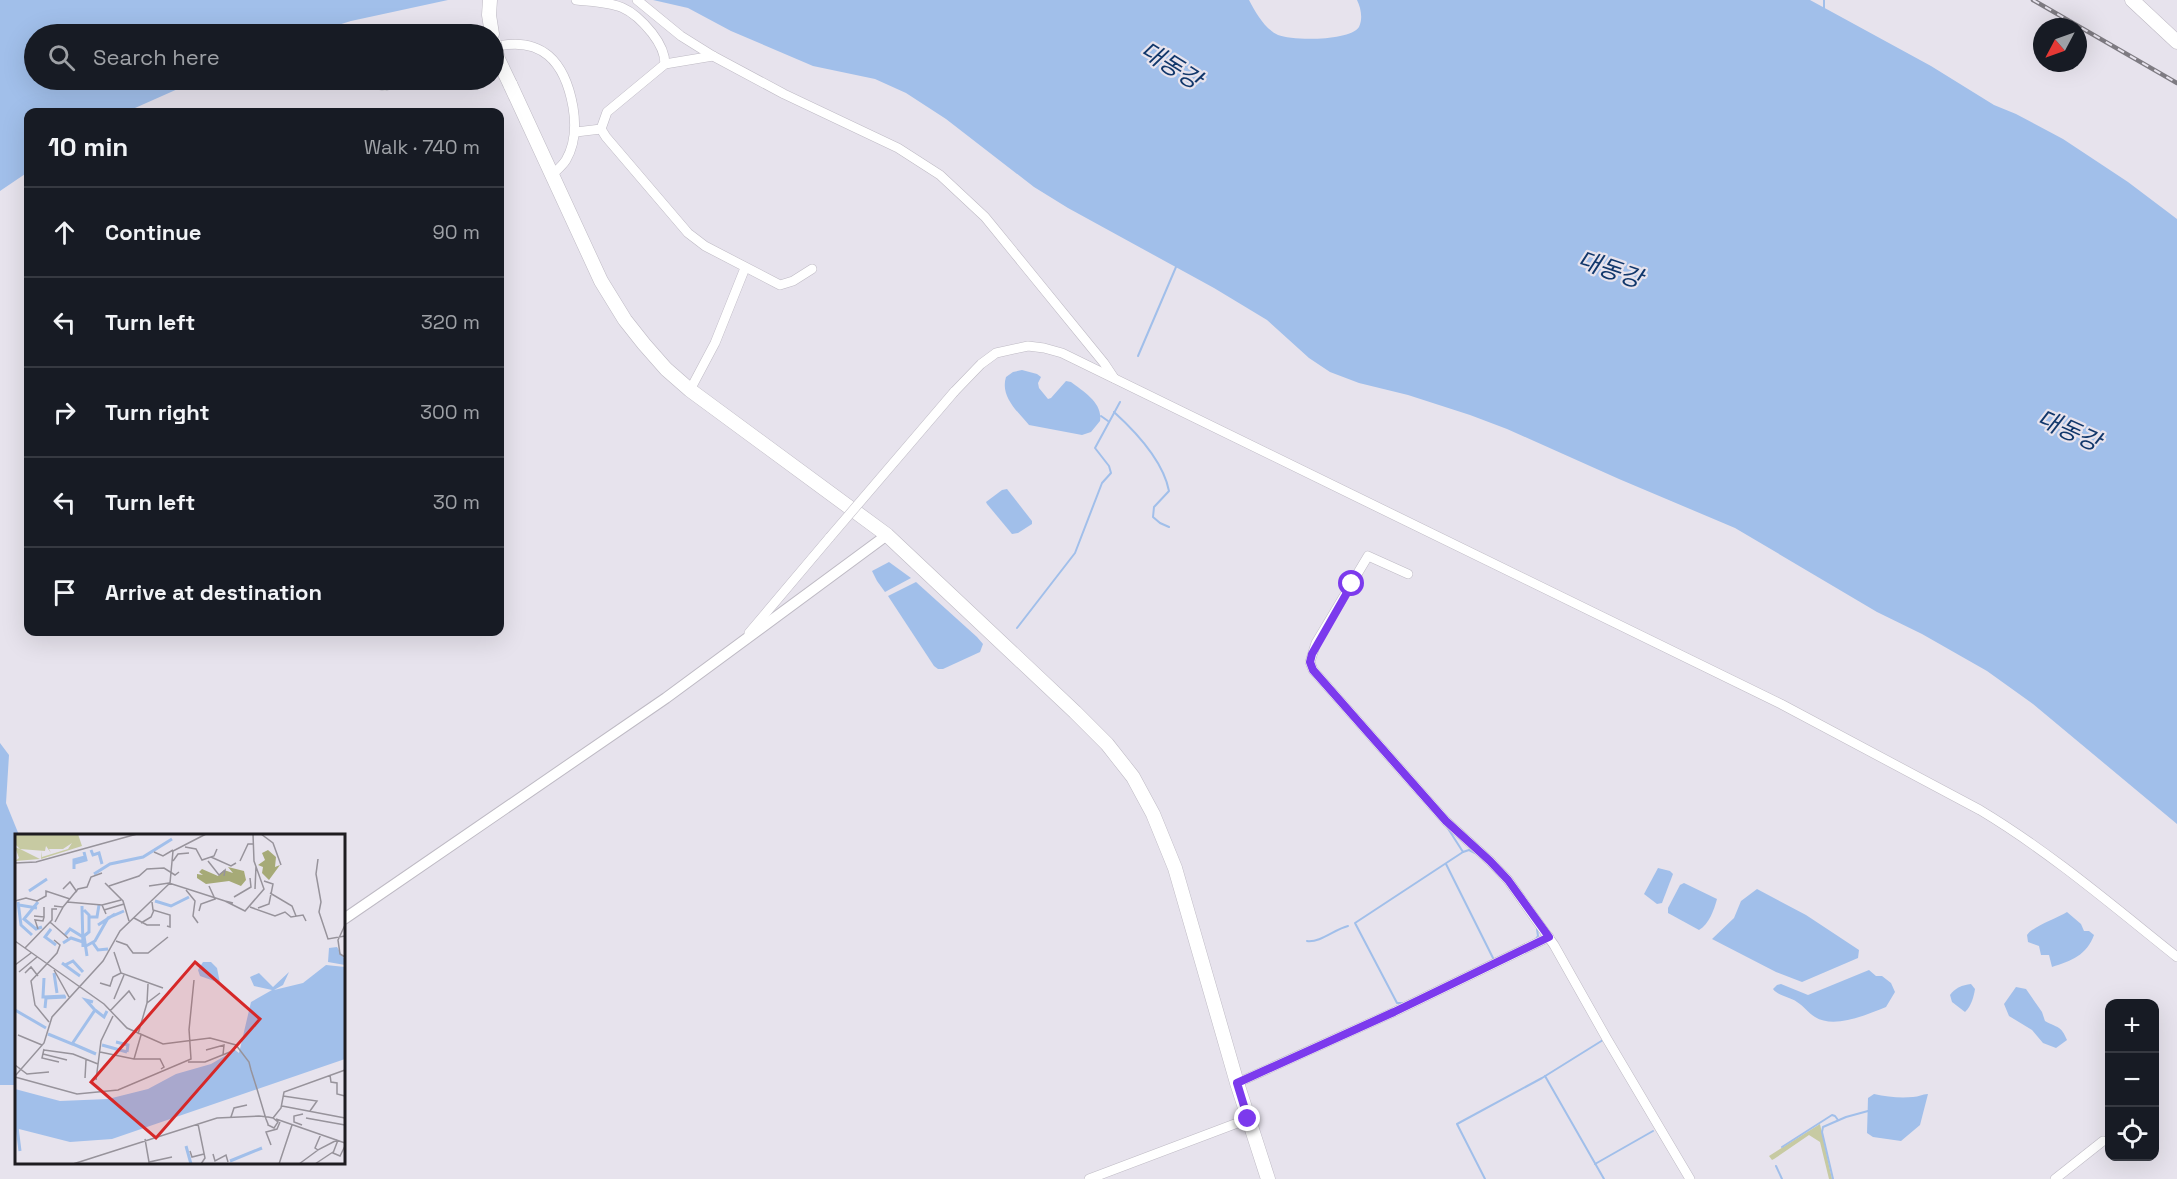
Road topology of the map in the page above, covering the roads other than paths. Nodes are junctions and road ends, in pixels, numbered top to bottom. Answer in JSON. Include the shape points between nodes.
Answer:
{"nodes":[{"id":1,"x":490,"y":0,"type":"edge"},
{"id":2,"x":576,"y":0,"type":"edge"},
{"id":3,"x":637,"y":0,"type":"edge"},
{"id":4,"x":2132,"y":0,"type":"edge"},
{"id":5,"x":490,"y":24,"type":"edge"},
{"id":6,"x":2177,"y":42,"type":"edge"},
{"id":7,"x":504,"y":45,"type":"edge"},
{"id":8,"x":713,"y":56,"type":"junction"},
{"id":9,"x":665,"y":64,"type":"junction"},
{"id":10,"x":504,"y":72,"type":"edge"},
{"id":11,"x":600,"y":129,"type":"junction"},
{"id":12,"x":576,"y":132,"type":"junction"},
{"id":13,"x":553,"y":174,"type":"junction"},
{"id":14,"x":745,"y":268,"type":"junction"},
{"id":15,"x":812,"y":269,"type":"dead end"},
{"id":16,"x":1115,"y":380,"type":"junction"},
{"id":17,"x":690,"y":390,"type":"junction"},
{"id":18,"x":887,"y":535,"type":"junction"},
{"id":19,"x":1408,"y":574,"type":"dead end"},
{"id":20,"x":746,"y":638,"type":"junction"},
{"id":21,"x":345,"y":918,"type":"edge"},
{"id":22,"x":1549,"y":937,"type":"junction"},
{"id":23,"x":2177,"y":957,"type":"edge"},
{"id":24,"x":1237,"y":1083,"type":"junction"},
{"id":25,"x":1248,"y":1119,"type":"junction"},
{"id":26,"x":2103,"y":1141,"type":"dead end"},
{"id":27,"x":1089,"y":1179,"type":"edge"},
{"id":28,"x":1268,"y":1179,"type":"edge"},
{"id":29,"x":1690,"y":1179,"type":"edge"},
{"id":30,"x":2055,"y":1179,"type":"edge"}],
"edges":[{"from":1,"to":5,"type":"main road"},
{"from":2,"to":9,"type":"street","via":[[608,3],[637,15],[662,49]]},
{"from":3,"to":8,"type":"street"},
{"from":4,"to":6,"type":"main road"},
{"from":7,"to":12,"type":"street","via":[[518,44],[552,57],[571,94]]},
{"from":8,"to":9,"type":"street"},
{"from":8,"to":16,"type":"street","via":[[898,148],[940,175],[985,217]]},
{"from":9,"to":11,"type":"street","via":[[607,112]]},
{"from":10,"to":13,"type":"main road","bridge":true},
{"from":11,"to":12,"type":"street"},
{"from":11,"to":14,"type":"street","via":[[688,234]]},
{"from":12,"to":13,"type":"street","via":[[565,161]]},
{"from":13,"to":17,"type":"main road","via":[[601,281],[625,320],[666,369]]},
{"from":14,"to":15,"type":"street","via":[[780,285]]},
{"from":14,"to":17,"type":"street","via":[[715,343]]},
{"from":16,"to":20,"type":"street","bridge":true,"via":[[1044,348],[1028,346],[996,353],[954,392]]},
{"from":16,"to":23,"type":"street","via":[[1781,704],[1980,810],[2063,866]]},
{"from":17,"to":18,"type":"main road"},
{"from":18,"to":20,"type":"street"},
{"from":18,"to":24,"type":"main road","via":[[1075,712],[1133,777],[1175,868]]},
{"from":19,"to":22,"type":"street","via":[[1368,556],[1316,643],[1310,662],[1315,673],[1446,821],[1508,880]]},
{"from":20,"to":21,"type":"street","via":[[647,711]]},
{"from":22,"to":24,"type":"street"},
{"from":22,"to":29,"type":"street"},
{"from":24,"to":25,"type":"main road"},
{"from":25,"to":27,"type":"street"},
{"from":25,"to":28,"type":"main road"},
{"from":26,"to":30,"type":"street"}]}
